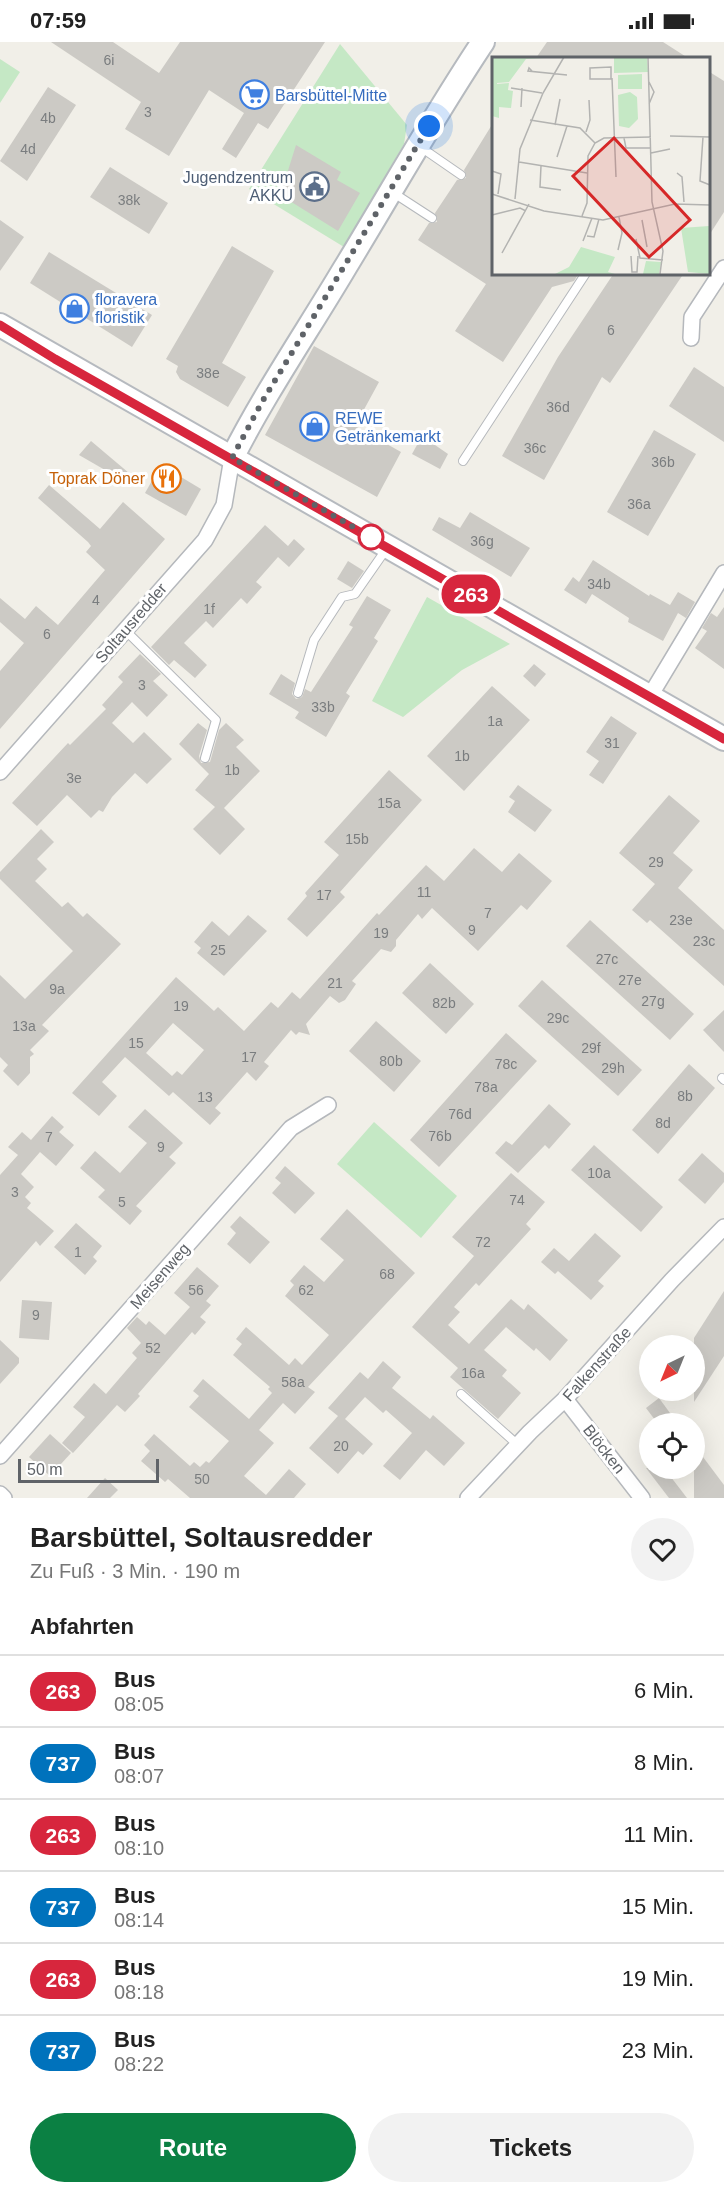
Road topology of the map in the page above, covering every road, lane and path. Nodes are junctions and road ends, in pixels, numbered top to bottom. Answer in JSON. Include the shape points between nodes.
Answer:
{"nodes":[{"id":1,"x":483,"y":42,"type":"edge"},
{"id":2,"x":418,"y":146,"type":"junction"},
{"id":3,"x":460,"y":175,"type":"dead end"},
{"id":4,"x":391,"y":191,"type":"junction"},
{"id":5,"x":432,"y":218,"type":"dead end"},
{"id":6,"x":724,"y":268,"type":"edge"},
{"id":7,"x":585,"y":274,"type":"edge"},
{"id":8,"x":0,"y":325,"type":"edge"},
{"id":9,"x":692,"y":338,"type":"dead end"},
{"id":10,"x":232,"y":458,"type":"junction"},
{"id":11,"x":463,"y":461,"type":"dead end"},
{"id":12,"x":388,"y":547,"type":"junction"},
{"id":13,"x":724,"y":573,"type":"edge"},
{"id":14,"x":125,"y":630,"type":"junction"},
{"id":15,"x":298,"y":693,"type":"dead end"},
{"id":16,"x":650,"y":696,"type":"junction"},
{"id":17,"x":724,"y":739,"type":"edge"},
{"id":18,"x":205,"y":758,"type":"dead end"},
{"id":19,"x":0,"y":772,"type":"edge"},
{"id":20,"x":328,"y":1105,"type":"dead end"},
{"id":21,"x":724,"y":1227,"type":"edge"},
{"id":22,"x":461,"y":1394,"type":"dead end"},
{"id":23,"x":565,"y":1400,"type":"junction"},
{"id":24,"x":518,"y":1445,"type":"junction"},
{"id":25,"x":0,"y":1456,"type":"edge"},
{"id":26,"x":0,"y":1494,"type":"edge"},
{"id":27,"x":4,"y":1498,"type":"edge"},
{"id":28,"x":468,"y":1498,"type":"edge"},
{"id":29,"x":642,"y":1498,"type":"edge"}],
"edges":[{"from":1,"to":2,"type":"street"},
{"from":2,"to":3,"type":"lane"},
{"from":2,"to":4,"type":"street"},
{"from":4,"to":5,"type":"lane"},
{"from":4,"to":10,"type":"street"},
{"from":6,"to":9,"type":"street","via":[[692,317]]},
{"from":7,"to":11,"type":"lane"},
{"from":8,"to":10,"type":"street"},
{"from":10,"to":12,"type":"street"},
{"from":10,"to":14,"type":"street","name":"Soltausredder","via":[[224,505],[205,540]]},
{"from":12,"to":15,"type":"lane","via":[[355,594],[342,597],[314,640]]},
{"from":12,"to":16,"type":"street"},
{"from":13,"to":16,"type":"street"},
{"from":14,"to":18,"type":"lane","via":[[216,720]]},
{"from":14,"to":19,"type":"street","name":"Soltausredder"},
{"from":16,"to":17,"type":"street"},
{"from":20,"to":25,"type":"street","name":"Meisenweg","via":[[291,1128]]},
{"from":21,"to":23,"type":"street","name":"Falkenstraße"},
{"from":22,"to":24,"type":"lane"},
{"from":23,"to":24,"type":"street","name":"Falkenstraße"},
{"from":23,"to":29,"type":"street","name":"Blöcken"},
{"from":24,"to":28,"type":"street","name":"Falkenstraße"},
{"from":26,"to":27,"type":"street"}]}
